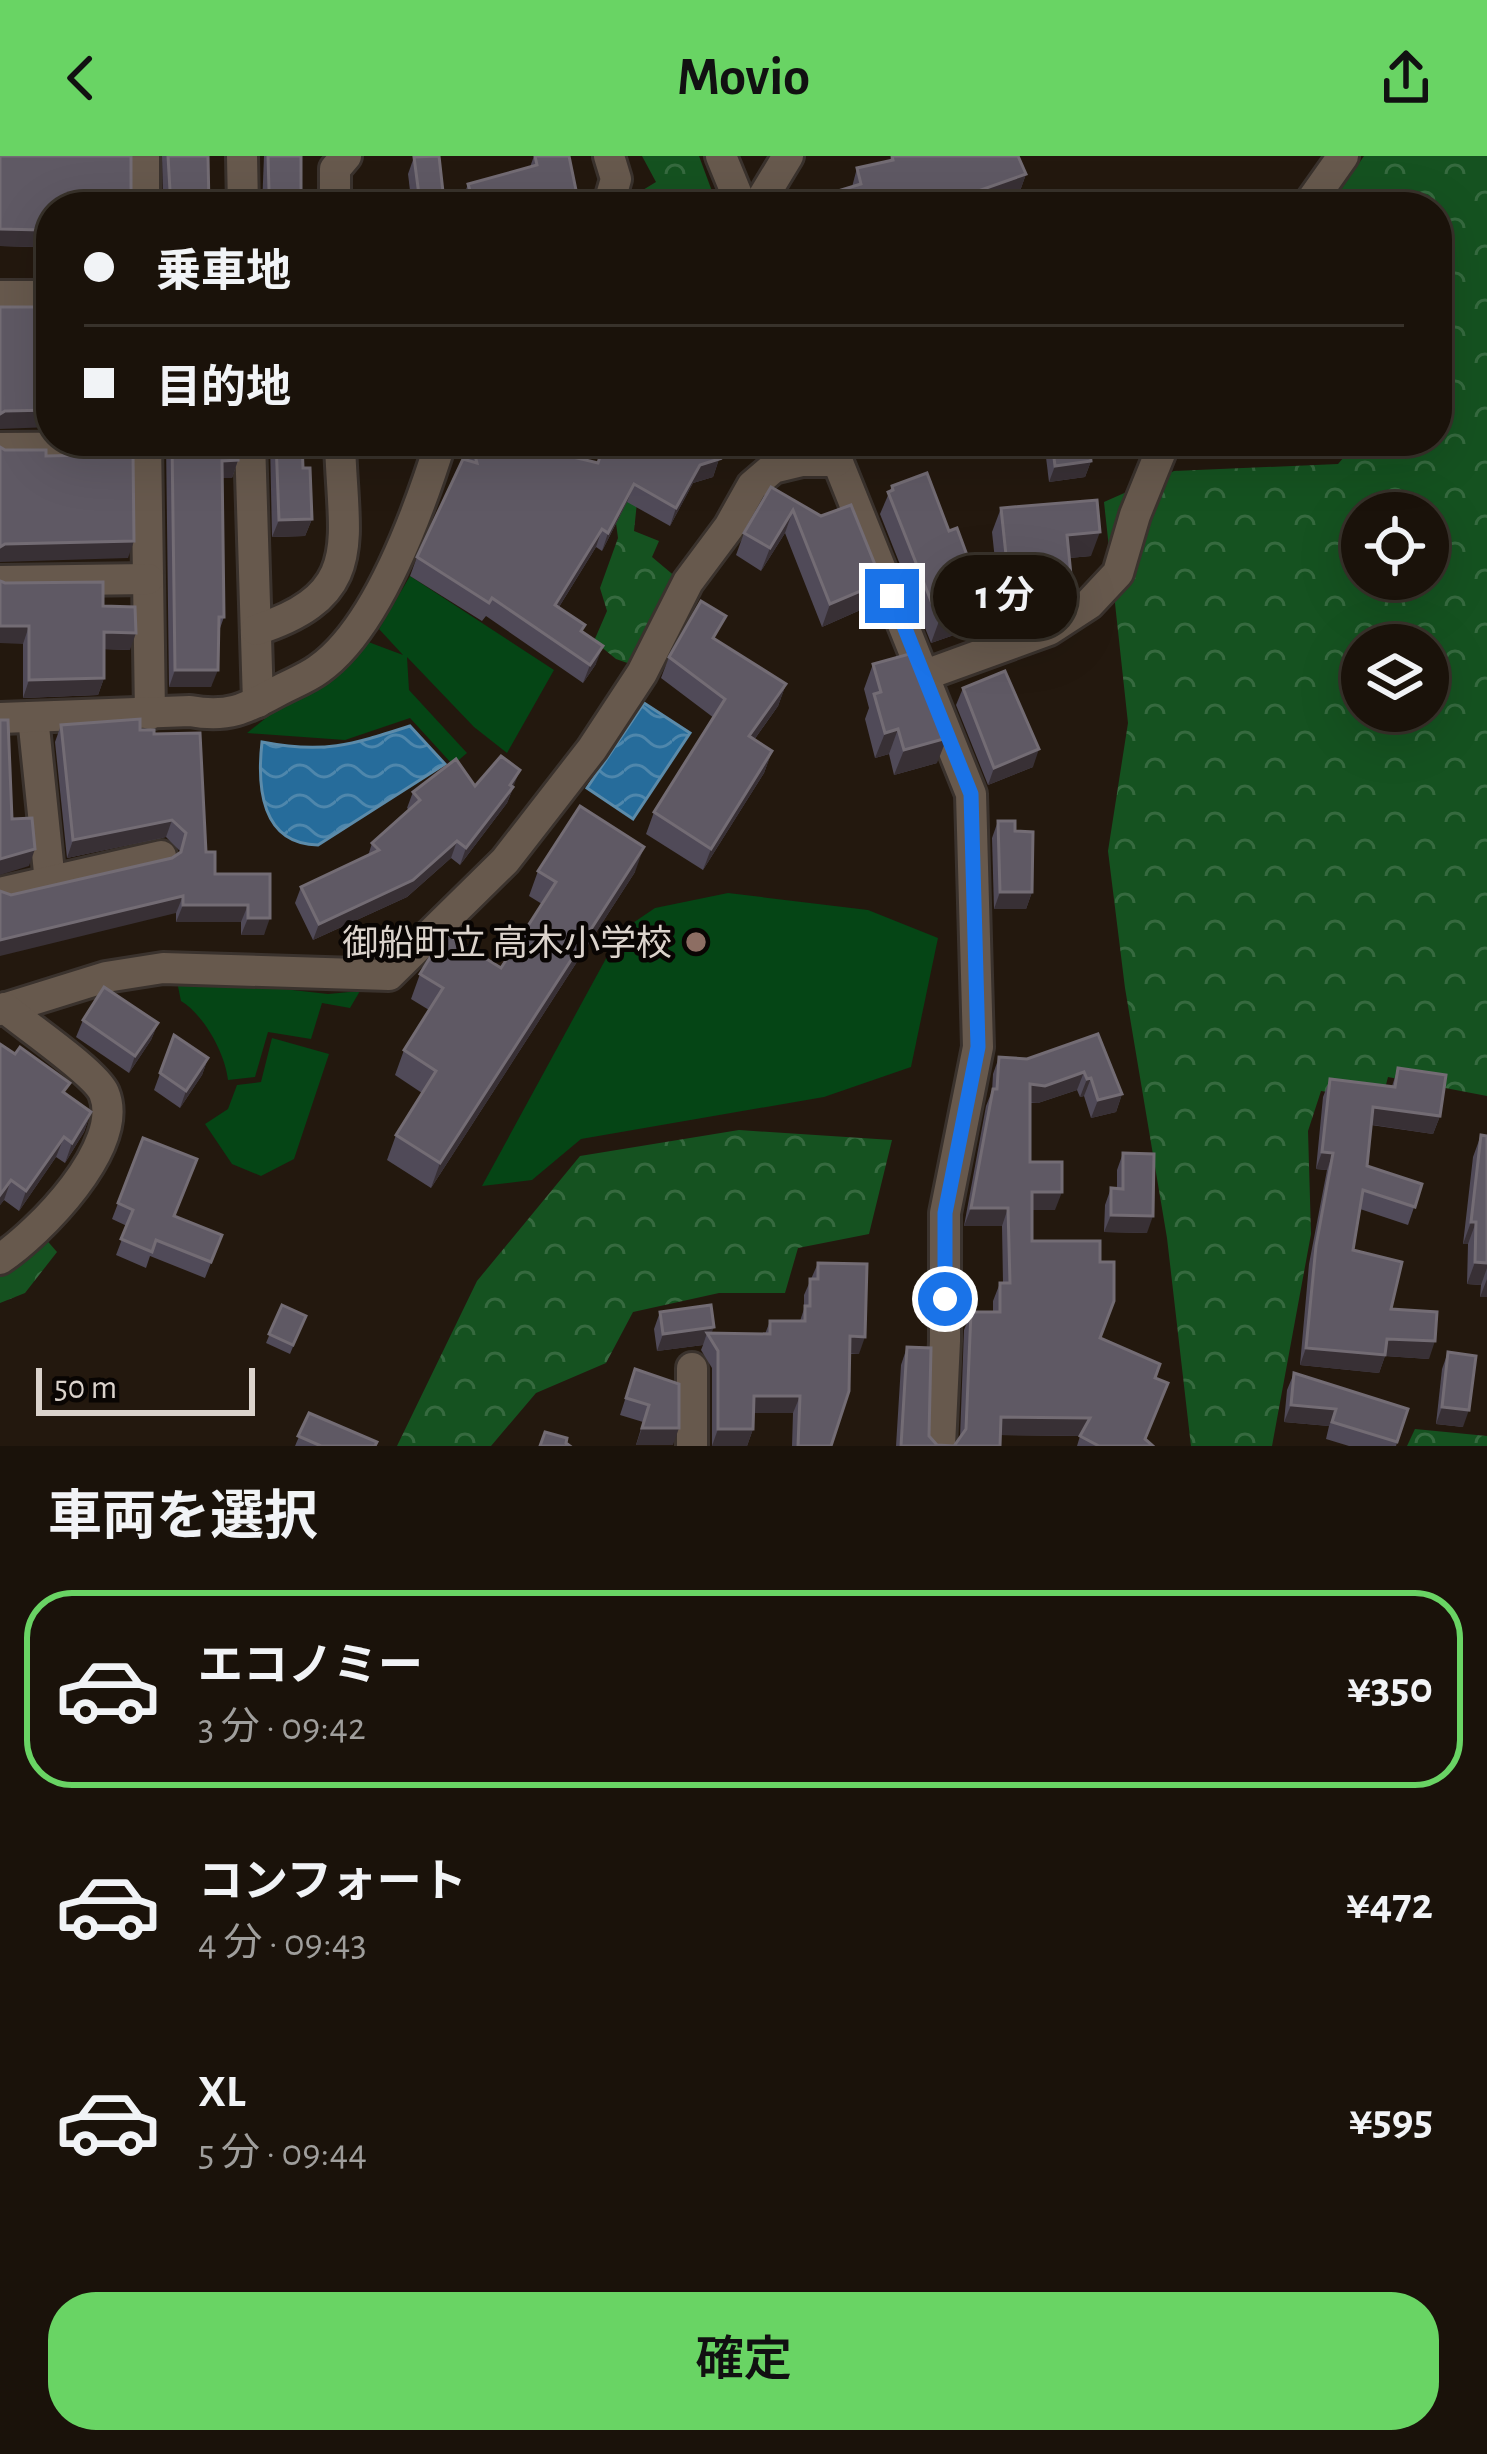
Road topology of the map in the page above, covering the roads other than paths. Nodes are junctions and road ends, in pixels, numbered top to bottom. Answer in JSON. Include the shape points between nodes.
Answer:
{"nodes":[{"id":1,"x":144,"y":156,"type":"edge"},
{"id":2,"x":242,"y":156,"type":"edge"},
{"id":3,"x":346,"y":156,"type":"edge"},
{"id":4,"x":608,"y":156,"type":"edge"},
{"id":5,"x":721,"y":156,"type":"edge"},
{"id":6,"x":788,"y":156,"type":"edge"},
{"id":7,"x":1343,"y":156,"type":"edge"},
{"id":8,"x":144,"y":192,"type":"edge"},
{"id":9,"x":243,"y":192,"type":"edge"},
{"id":10,"x":335,"y":192,"type":"edge"},
{"id":11,"x":612,"y":192,"type":"edge"},
{"id":12,"x":736,"y":192,"type":"edge"},
{"id":13,"x":766,"y":192,"type":"edge"},
{"id":14,"x":1318,"y":192,"type":"edge"},
{"id":15,"x":0,"y":296,"type":"edge"},
{"id":16,"x":36,"y":296,"type":"edge"},
{"id":17,"x":36,"y":447,"type":"edge"},
{"id":18,"x":0,"y":448,"type":"edge"},
{"id":19,"x":146,"y":456,"type":"edge"},
{"id":20,"x":250,"y":456,"type":"edge"},
{"id":21,"x":340,"y":456,"type":"edge"},
{"id":22,"x":436,"y":456,"type":"edge"},
{"id":23,"x":818,"y":456,"type":"edge"},
{"id":24,"x":835,"y":456,"type":"edge"},
{"id":25,"x":1159,"y":456,"type":"edge"},
{"id":26,"x":148,"y":579,"type":"junction"},
{"id":27,"x":0,"y":581,"type":"edge"},
{"id":28,"x":256,"y":630,"type":"junction"},
{"id":29,"x":925,"y":675,"type":"junction"},
{"id":30,"x":258,"y":702,"type":"junction"},
{"id":31,"x":150,"y":714,"type":"junction"},
{"id":32,"x":33,"y":717,"type":"junction"},
{"id":33,"x":0,"y":718,"type":"edge"},
{"id":34,"x":161,"y":856,"type":"edge"},
{"id":35,"x":50,"y":882,"type":"junction"},
{"id":36,"x":0,"y":893,"type":"edge"},
{"id":37,"x":2,"y":1009,"type":"edge"},
{"id":38,"x":0,"y":1259,"type":"edge"},
{"id":39,"x":692,"y":1369,"type":"dead end"},
{"id":40,"x":692,"y":1446,"type":"edge"},
{"id":41,"x":940,"y":1446,"type":"edge"}],
"edges":[{"from":1,"to":8,"type":"street"},
{"from":2,"to":9,"type":"street"},
{"from":3,"to":10,"type":"street","via":[[334,169]]},
{"from":4,"to":11,"type":"street"},
{"from":5,"to":12,"type":"street"},
{"from":6,"to":13,"type":"street"},
{"from":7,"to":14,"type":"street"},
{"from":15,"to":16,"type":"street"},
{"from":17,"to":18,"type":"street"},
{"from":19,"to":26,"type":"street"},
{"from":20,"to":28,"type":"street"},
{"from":21,"to":28,"type":"street","via":[[342,566],[325,595]]},
{"from":22,"to":30,"type":"street","via":[[416,519],[360,623],[321,668]]},
{"from":23,"to":37,"type":"street","via":[[772,468],[752,486],[592,749],[505,861],[389,975],[163,968]]},
{"from":24,"to":29,"type":"street"},
{"from":25,"to":29,"type":"street","via":[[1118,573],[1089,604],[1049,630]]},
{"from":26,"to":27,"type":"street"},
{"from":26,"to":31,"type":"street"},
{"from":28,"to":30,"type":"street"},
{"from":29,"to":41,"type":"street","via":[[971,794],[977,971],[978,1047],[945,1213]]},
{"from":30,"to":31,"type":"street","via":[[220,716]]},
{"from":31,"to":32,"type":"street"},
{"from":32,"to":33,"type":"street"},
{"from":32,"to":35,"type":"street"},
{"from":34,"to":35,"type":"street"},
{"from":35,"to":36,"type":"street"},
{"from":37,"to":38,"type":"street","via":[[88,1075],[104,1094],[106,1120],[84,1175],[48,1222]]},
{"from":39,"to":40,"type":"street"}]}
